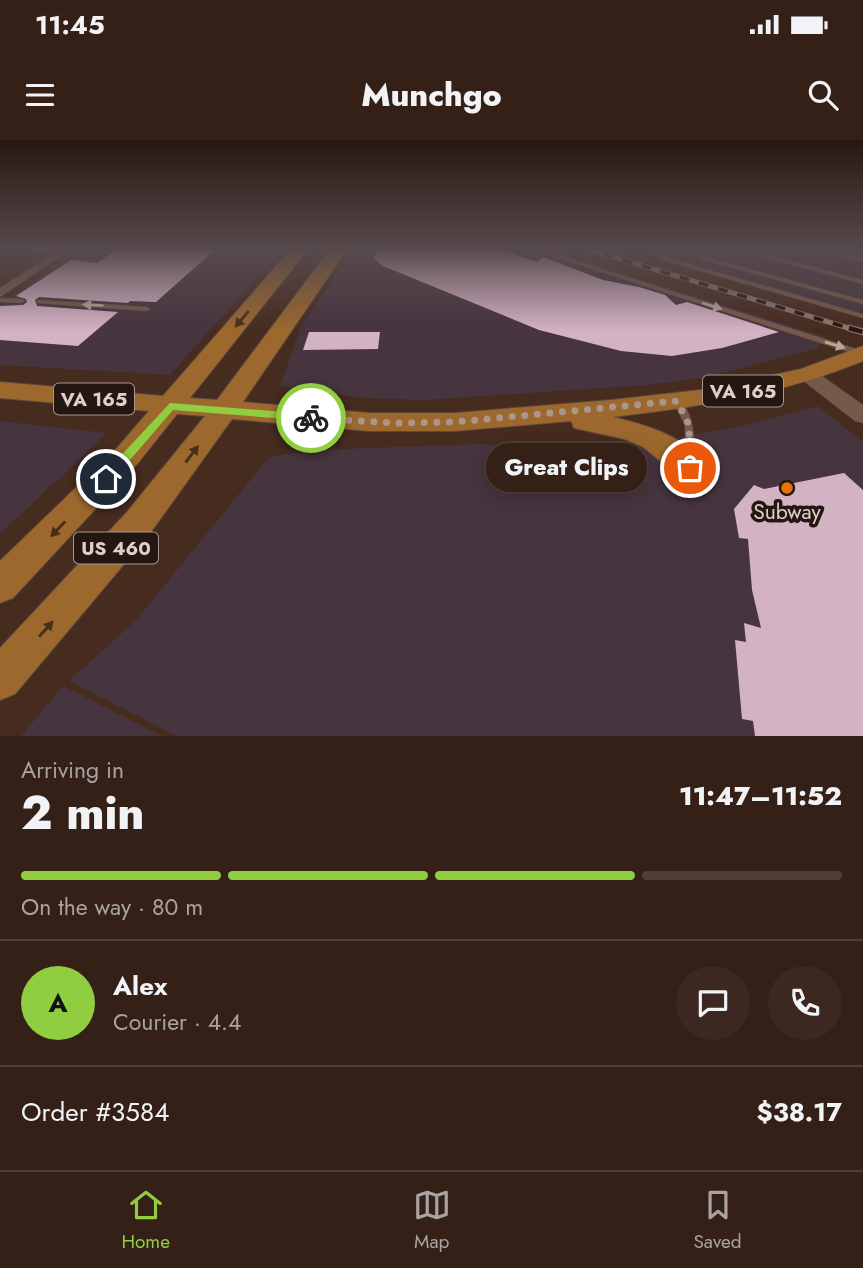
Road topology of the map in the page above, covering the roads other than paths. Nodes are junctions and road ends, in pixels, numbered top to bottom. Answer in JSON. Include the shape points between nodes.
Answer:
{"nodes":[{"id":1,"x":26,"y":276,"type":"edge"},
{"id":2,"x":278,"y":276,"type":"edge"},
{"id":3,"x":320,"y":276,"type":"edge"},
{"id":4,"x":618,"y":276,"type":"edge"},
{"id":5,"x":722,"y":276,"type":"edge"},
{"id":6,"x":768,"y":276,"type":"edge"},
{"id":7,"x":840,"y":276,"type":"edge"},
{"id":8,"x":863,"y":282,"type":"edge"},
{"id":9,"x":0,"y":293,"type":"edge"},
{"id":10,"x":0,"y":300,"type":"edge"},
{"id":11,"x":22,"y":301,"type":"dead end"},
{"id":12,"x":39,"y":302,"type":"dead end"},
{"id":13,"x":863,"y":302,"type":"edge"},
{"id":14,"x":147,"y":309,"type":"dead end"},
{"id":15,"x":863,"y":317,"type":"edge"},
{"id":16,"x":863,"y":353,"type":"edge"},
{"id":17,"x":808,"y":375,"type":"junction"},
{"id":18,"x":0,"y":390,"type":"edge"},
{"id":19,"x":677,"y":401,"type":"junction"},
{"id":20,"x":170,"y":406,"type":"junction"},
{"id":21,"x":224,"y":411,"type":"junction"},
{"id":22,"x":554,"y":414,"type":"junction"},
{"id":23,"x":863,"y":416,"type":"edge"},
{"id":24,"x":690,"y":468,"type":"joint"},
{"id":25,"x":0,"y":586,"type":"edge"},
{"id":26,"x":0,"y":679,"type":"edge"}],
"edges":[{"from":1,"to":9,"type":"street"},
{"from":2,"to":20,"type":"main road","number":"US 460","one_way":true},
{"from":3,"to":21,"type":"main road","number":"US 460"},
{"from":4,"to":16,"type":"lane","one_way":true},
{"from":5,"to":15,"type":"lane"},
{"from":6,"to":13,"type":"lane"},
{"from":7,"to":8,"type":"lane"},
{"from":10,"to":11,"type":"lane"},
{"from":14,"to":12,"type":"lane","one_way":true},
{"from":16,"to":17,"type":"main road","number":"VA 165"},
{"from":17,"to":19,"type":"main road","number":"VA 165"},
{"from":17,"to":23,"type":"street"},
{"from":18,"to":20,"type":"main road","number":"VA 165"},
{"from":19,"to":22,"type":"main road","number":"VA 165"},
{"from":19,"to":24,"type":"lane","via":[[689,425]]},
{"from":20,"to":21,"type":"main road","number":"VA 165"},
{"from":20,"to":25,"type":"main road","number":"US 460","one_way":true,"via":[[106,479]]},
{"from":21,"to":22,"type":"main road","number":"VA 165","via":[[395,423]]},
{"from":26,"to":21,"type":"main road","number":"US 460","one_way":true,"via":[[139,522]]},
{"from":22,"to":24,"type":"main road","via":[[640,433],[664,444]]}]}
